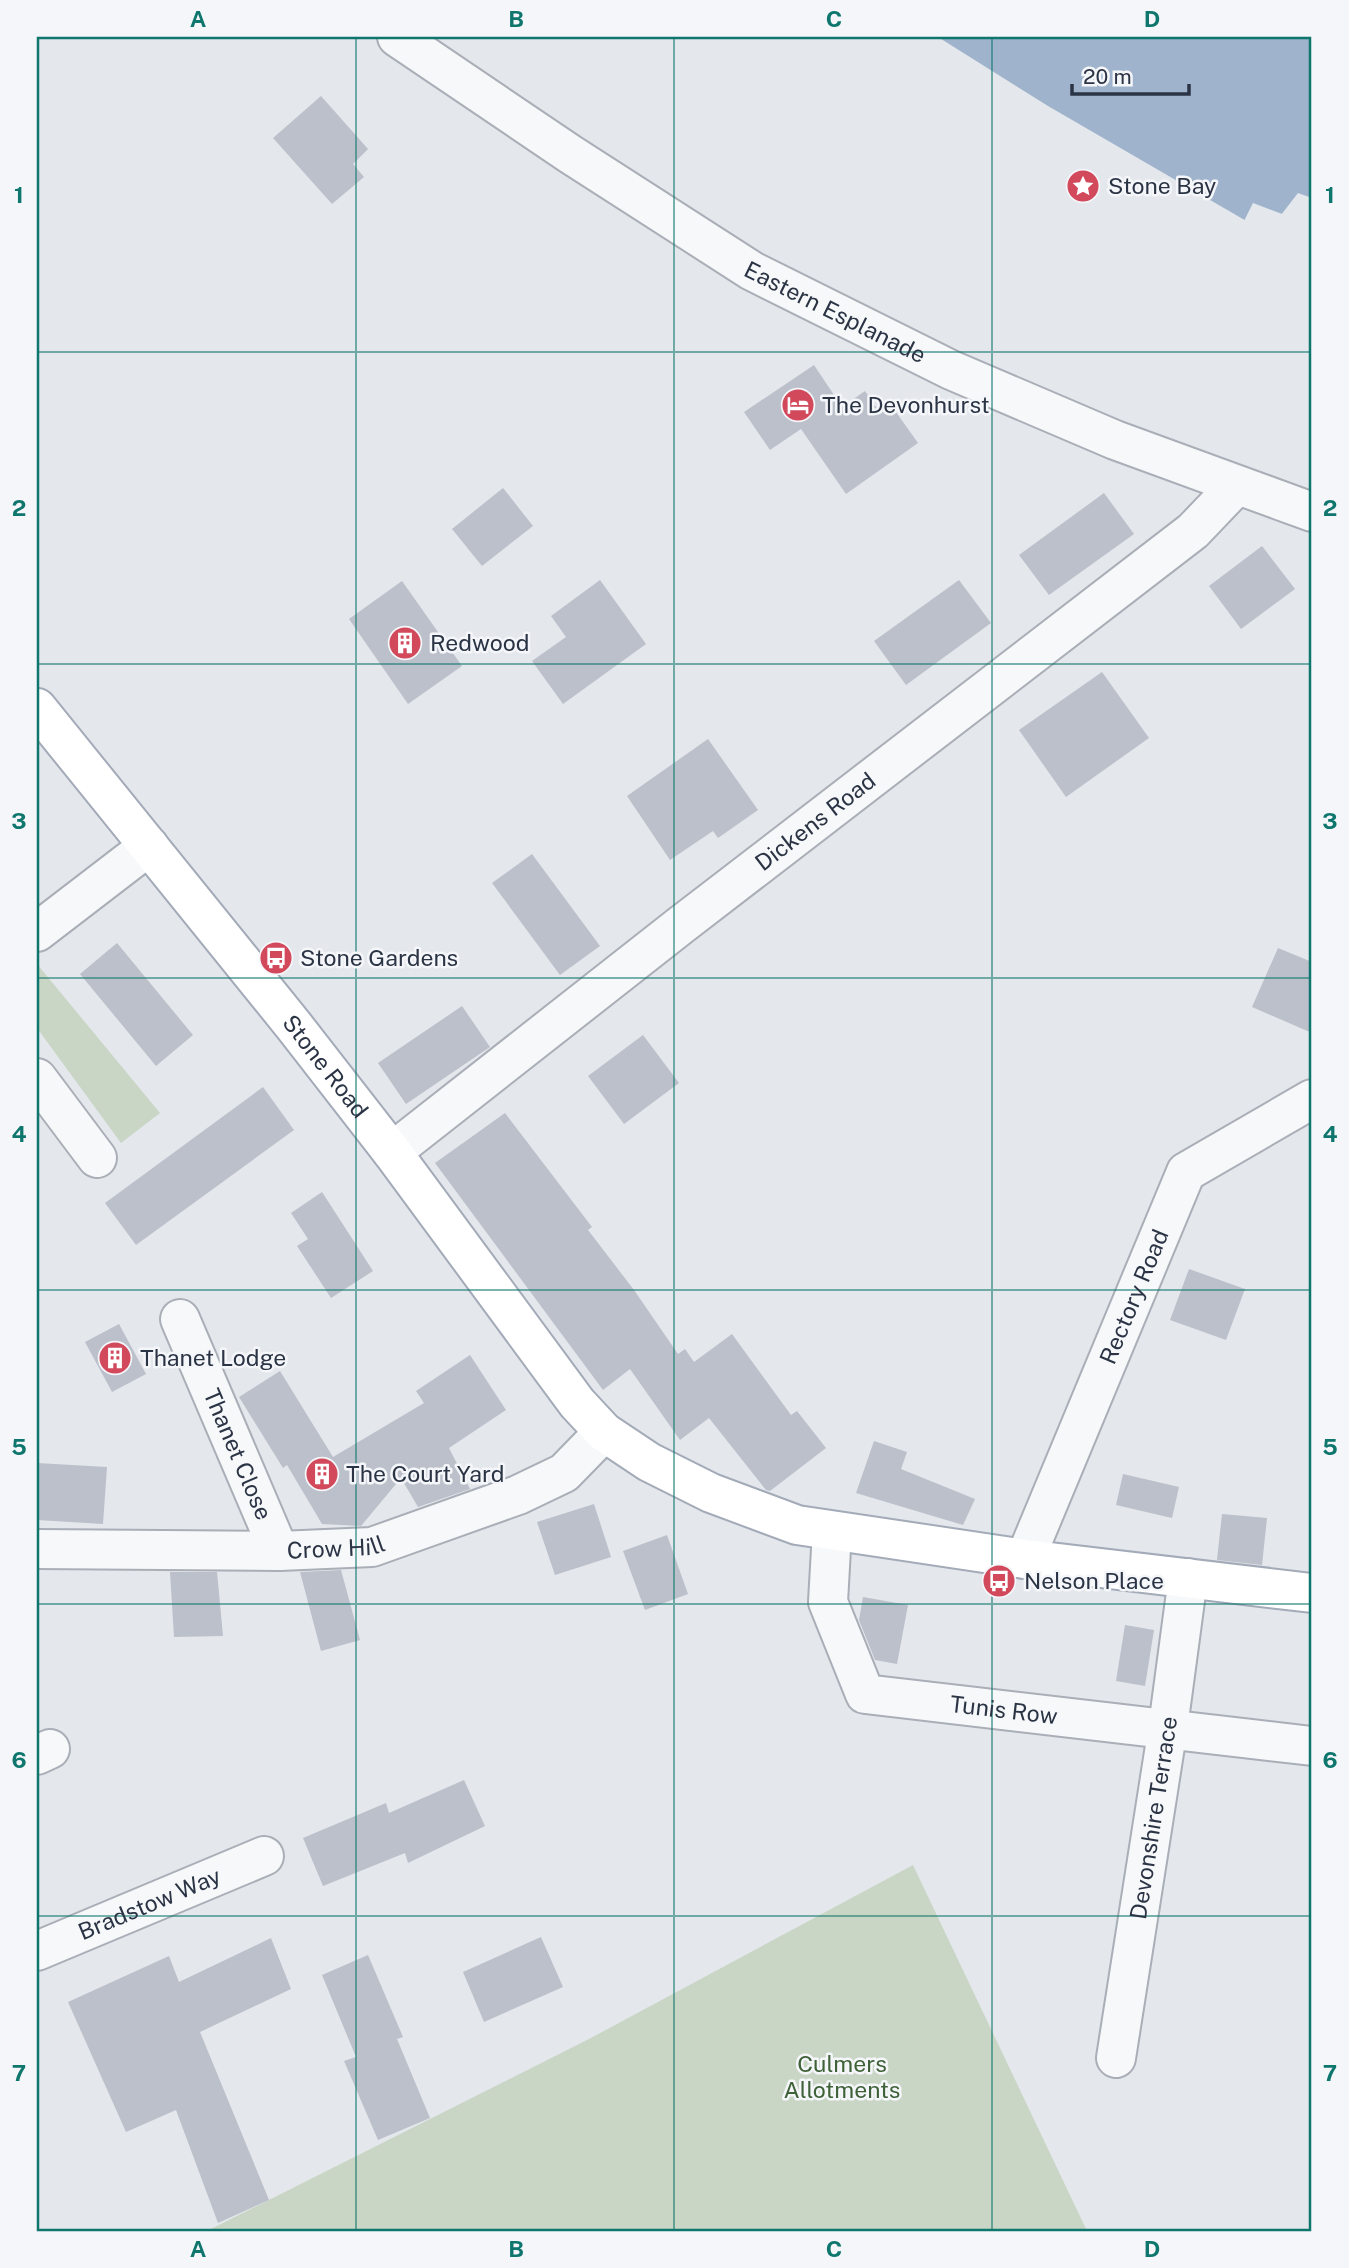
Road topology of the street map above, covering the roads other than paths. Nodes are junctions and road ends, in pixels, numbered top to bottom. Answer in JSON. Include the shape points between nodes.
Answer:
{"nodes":[{"id":1,"x":397,"y":37,"type":"edge"},
{"id":2,"x":1236,"y":486,"type":"junction"},
{"id":3,"x":1312,"y":512,"type":"edge"},
{"id":4,"x":37,"y":708,"type":"edge"},
{"id":5,"x":149,"y":846,"type":"junction"},
{"id":6,"x":37,"y":932,"type":"edge"},
{"id":7,"x":37,"y":1078,"type":"edge"},
{"id":8,"x":1312,"y":1099,"type":"edge"},
{"id":9,"x":392,"y":1153,"type":"junction"},
{"id":10,"x":97,"y":1158,"type":"dead end"},
{"id":11,"x":180,"y":1319,"type":"dead end"},
{"id":12,"x":604,"y":1432,"type":"junction"},
{"id":13,"x":832,"y":1531,"type":"junction"},
{"id":14,"x":37,"y":1549,"type":"edge"},
{"id":15,"x":279,"y":1551,"type":"junction"},
{"id":16,"x":1025,"y":1559,"type":"junction"},
{"id":17,"x":1188,"y":1578,"type":"junction"},
{"id":18,"x":1312,"y":1592,"type":"edge"},
{"id":19,"x":1168,"y":1727,"type":"junction"},
{"id":20,"x":1312,"y":1746,"type":"edge"},
{"id":21,"x":264,"y":1856,"type":"dead end"},
{"id":22,"x":37,"y":1951,"type":"edge"},
{"id":23,"x":1116,"y":2058,"type":"dead end"}],
"edges":[{"from":1,"to":2,"type":"street","name":"Eastern Esplanade","via":[[752,271],[951,370]]},
{"from":2,"to":3,"type":"street","name":"Eastern Esplanade"},
{"from":2,"to":9,"type":"street","name":"Dickens Road","via":[[1193,531]]},
{"from":4,"to":5,"type":"main road","name":"Stone Road"},
{"from":5,"to":6,"type":"street"},
{"from":5,"to":9,"type":"main road","name":"Stone Road"},
{"from":7,"to":10,"type":"street"},
{"from":8,"to":16,"type":"street","name":"Rectory Road","via":[[1186,1172]]},
{"from":9,"to":12,"type":"main road","name":"Stone Road","via":[[577,1403]]},
{"from":11,"to":15,"type":"street","name":"Thanet Close"},
{"from":12,"to":13,"type":"main road","via":[[649,1462],[711,1493],[797,1525]]},
{"from":12,"to":15,"type":"street","name":"Crow Hill","via":[[564,1473],[518,1495],[372,1547]]},
{"from":13,"to":16,"type":"main road"},
{"from":13,"to":19,"type":"street","name":"Tunis Row","via":[[828,1602],[865,1693]]},
{"from":14,"to":15,"type":"street","name":"Crow Hill"},
{"from":16,"to":17,"type":"main road"},
{"from":17,"to":18,"type":"main road"},
{"from":17,"to":19,"type":"street","name":"Devonshire Terrace"},
{"from":19,"to":20,"type":"street","name":"Tunis Row"},
{"from":19,"to":23,"type":"street","name":"Devonshire Terrace"},
{"from":21,"to":22,"type":"street","name":"Bradstow Way"}]}
